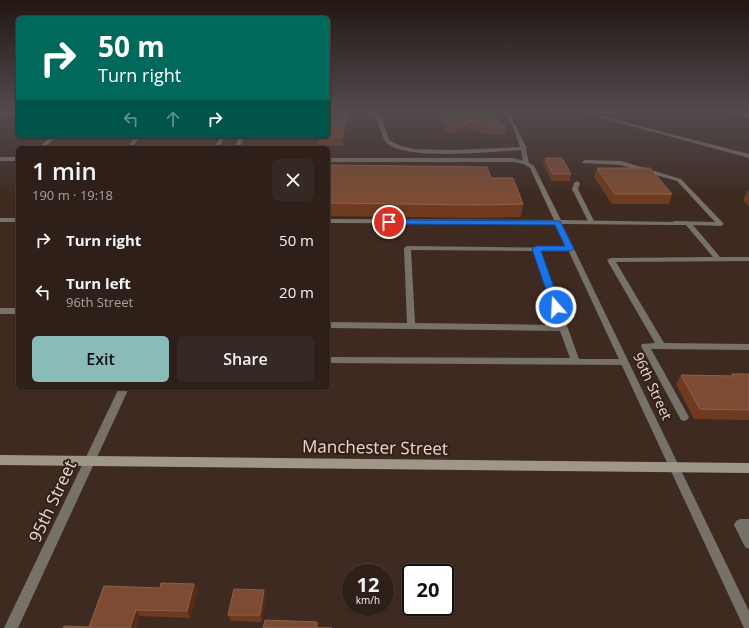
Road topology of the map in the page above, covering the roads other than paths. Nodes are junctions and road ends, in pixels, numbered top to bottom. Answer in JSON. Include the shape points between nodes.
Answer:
{"nodes":[{"id":1,"x":388,"y":140,"type":"edge"},
{"id":2,"x":521,"y":140,"type":"edge"},
{"id":3,"x":691,"y":140,"type":"edge"},
{"id":4,"x":524,"y":148,"type":"junction"},
{"id":5,"x":749,"y":156,"type":"edge"},
{"id":6,"x":0,"y":159,"type":"edge"},
{"id":7,"x":16,"y":159,"type":"edge"},
{"id":8,"x":330,"y":160,"type":"edge"},
{"id":9,"x":585,"y":162,"type":"dead end"},
{"id":10,"x":526,"y":163,"type":"junction"},
{"id":11,"x":577,"y":183,"type":"dead end"},
{"id":12,"x":0,"y":220,"type":"edge"},
{"id":13,"x":16,"y":220,"type":"edge"},
{"id":14,"x":330,"y":222,"type":"edge"},
{"id":15,"x":558,"y":223,"type":"junction"},
{"id":16,"x":592,"y":223,"type":"junction"},
{"id":17,"x":688,"y":223,"type":"junction"},
{"id":18,"x":536,"y":249,"type":"junction"},
{"id":19,"x":570,"y":249,"type":"junction"},
{"id":20,"x":749,"y":259,"type":"edge"},
{"id":21,"x":718,"y":260,"type":"junction"},
{"id":22,"x":0,"y":311,"type":"edge"},
{"id":23,"x":16,"y":311,"type":"edge"},
{"id":24,"x":330,"y":325,"type":"edge"},
{"id":25,"x":411,"y":326,"type":"junction"},
{"id":26,"x":563,"y":328,"type":"junction"},
{"id":27,"x":661,"y":346,"type":"junction"},
{"id":28,"x":749,"y":347,"type":"edge"},
{"id":29,"x":330,"y":360,"type":"edge"},
{"id":30,"x":576,"y":362,"type":"junction"},
{"id":31,"x":624,"y":362,"type":"junction"},
{"id":32,"x":123,"y":390,"type":"edge"},
{"id":33,"x":684,"y":417,"type":"dead end"},
{"id":34,"x":0,"y":460,"type":"edge"},
{"id":35,"x":90,"y":460,"type":"junction"},
{"id":36,"x":674,"y":467,"type":"junction"},
{"id":37,"x":749,"y":468,"type":"edge"},
{"id":38,"x":749,"y":525,"type":"edge"},
{"id":39,"x":749,"y":543,"type":"edge"},
{"id":40,"x":749,"y":625,"type":"edge"},
{"id":41,"x":11,"y":628,"type":"edge"}],
"edges":[{"from":1,"to":4,"type":"street","via":[[400,149],[419,152]]},
{"from":2,"to":4,"type":"street"},
{"from":3,"to":5,"type":"street"},
{"from":4,"to":10,"type":"street"},
{"from":6,"to":7,"type":"street"},
{"from":8,"to":10,"type":"street","via":[[513,160]]},
{"from":9,"to":17,"type":"street","via":[[621,163],[679,180],[721,224]]},
{"from":10,"to":15,"type":"street","name":"96th Street","via":[[532,167]]},
{"from":11,"to":16,"type":"street","via":[[575,189]]},
{"from":12,"to":13,"type":"street"},
{"from":14,"to":15,"type":"street"},
{"from":15,"to":16,"type":"street"},
{"from":15,"to":19,"type":"street","name":"96th Street"},
{"from":16,"to":17,"type":"street"},
{"from":17,"to":21,"type":"street"},
{"from":18,"to":19,"type":"street"},
{"from":18,"to":25,"type":"street","via":[[407,248]]},
{"from":18,"to":26,"type":"street"},
{"from":19,"to":31,"type":"street","name":"96th Street"},
{"from":20,"to":21,"type":"street"},
{"from":21,"to":27,"type":"street","via":[[611,260]]},
{"from":22,"to":23,"type":"street"},
{"from":24,"to":25,"type":"street"},
{"from":25,"to":26,"type":"street"},
{"from":26,"to":30,"type":"street"},
{"from":27,"to":28,"type":"street"},
{"from":27,"to":33,"type":"street","via":[[646,346]]},
{"from":29,"to":30,"type":"street"},
{"from":30,"to":31,"type":"street"},
{"from":31,"to":36,"type":"street","name":"96th Street"},
{"from":32,"to":35,"type":"street","name":"95th Street"},
{"from":34,"to":35,"type":"street","name":"Manchester Street"},
{"from":35,"to":36,"type":"street","name":"Manchester Street"},
{"from":35,"to":41,"type":"street","name":"95th Street"},
{"from":36,"to":37,"type":"street","name":"Manchester Street"},
{"from":36,"to":40,"type":"street","name":"96th Street"},
{"from":38,"to":39,"type":"street","via":[[740,525]]}]}
